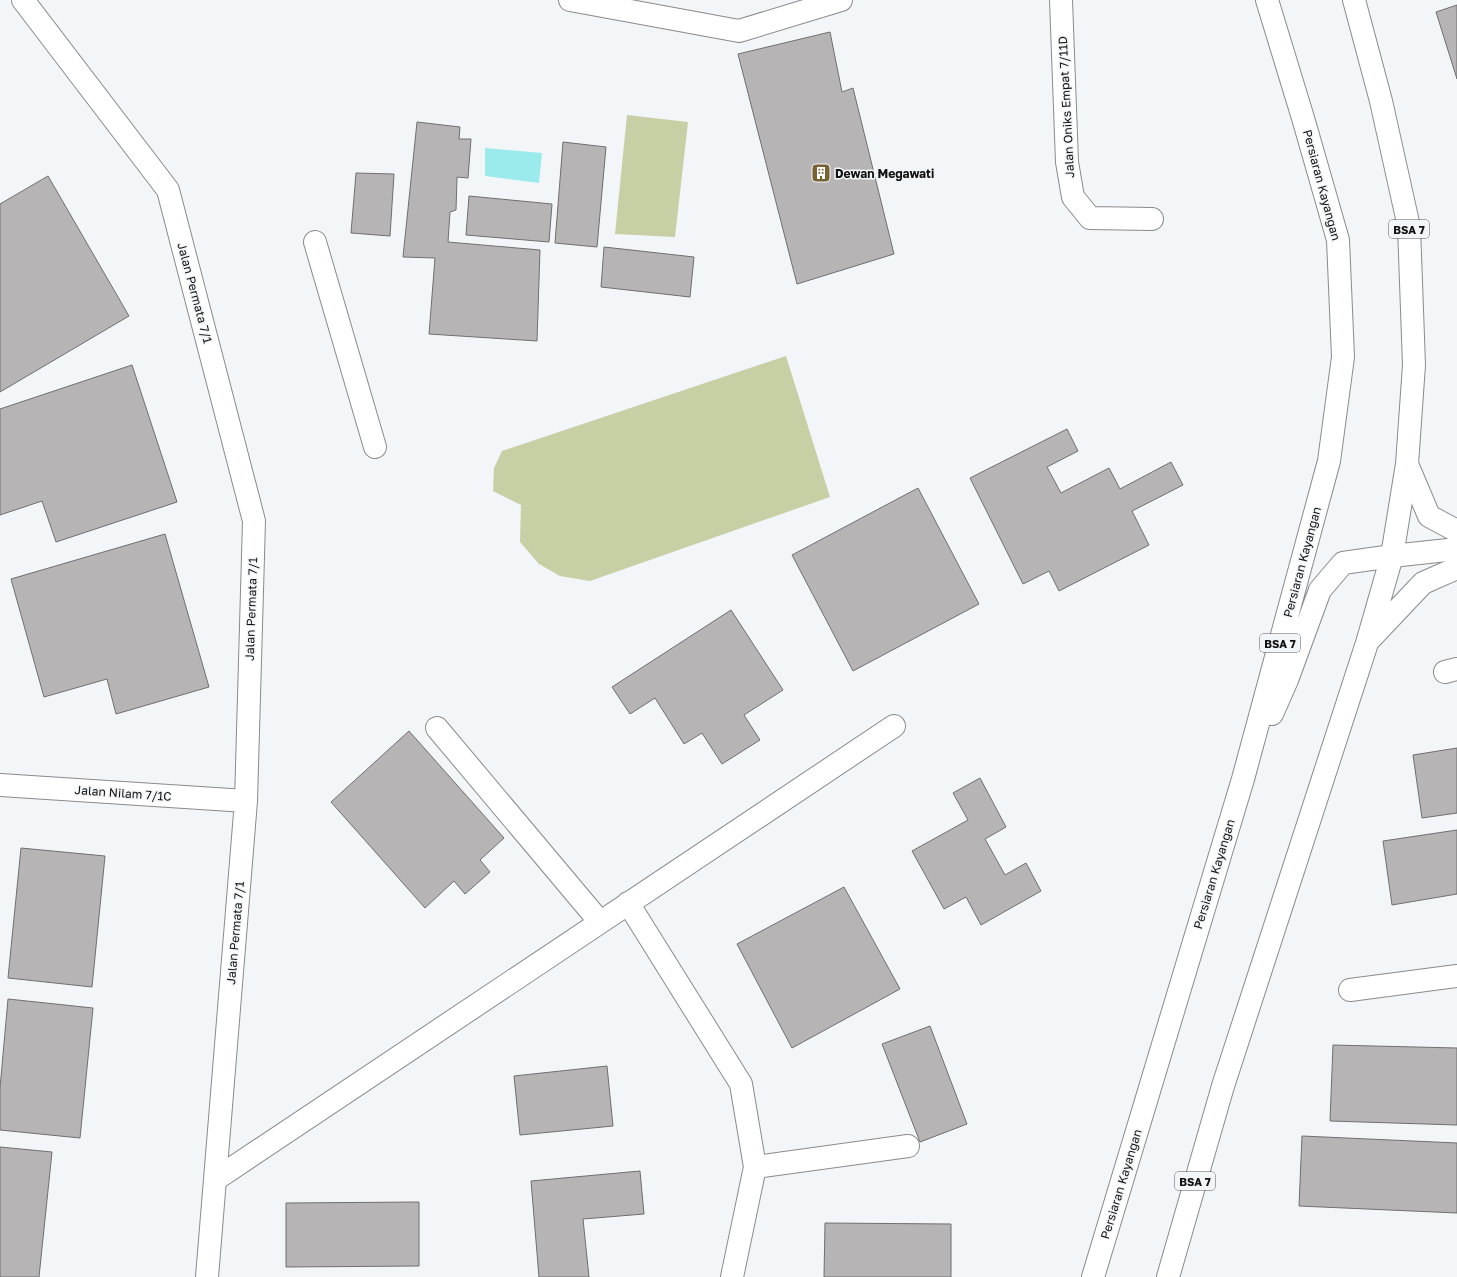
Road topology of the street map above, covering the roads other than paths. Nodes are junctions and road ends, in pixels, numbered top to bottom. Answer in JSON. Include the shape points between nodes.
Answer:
{"nodes":[{"id":1,"x":23,"y":0,"type":"edge"},
{"id":2,"x":570,"y":0,"type":"edge"},
{"id":3,"x":841,"y":0,"type":"edge"},
{"id":4,"x":1061,"y":0,"type":"edge"},
{"id":5,"x":1267,"y":0,"type":"edge"},
{"id":6,"x":1354,"y":0,"type":"edge"},
{"id":7,"x":1152,"y":219,"type":"dead end"},
{"id":8,"x":315,"y":242,"type":"dead end"},
{"id":9,"x":375,"y":447,"type":"dead end"},
{"id":10,"x":1407,"y":464,"type":"junction"},
{"id":11,"x":1457,"y":531,"type":"edge"},
{"id":12,"x":1457,"y":549,"type":"edge"},
{"id":13,"x":1392,"y":556,"type":"junction"},
{"id":14,"x":1457,"y":568,"type":"edge"},
{"id":15,"x":1367,"y":643,"type":"junction"},
{"id":16,"x":894,"y":726,"type":"dead end"},
{"id":17,"x":437,"y":728,"type":"dead end"},
{"id":18,"x":1243,"y":779,"type":"junction"},
{"id":19,"x":0,"y":785,"type":"edge"},
{"id":20,"x":246,"y":801,"type":"junction"},
{"id":21,"x":628,"y":903,"type":"junction"},
{"id":22,"x":600,"y":922,"type":"junction"},
{"id":23,"x":1457,"y":976,"type":"edge"},
{"id":24,"x":1350,"y":990,"type":"dead end"},
{"id":25,"x":908,"y":1146,"type":"dead end"},
{"id":26,"x":755,"y":1167,"type":"junction"},
{"id":27,"x":216,"y":1179,"type":"junction"},
{"id":28,"x":207,"y":1277,"type":"edge"},
{"id":29,"x":732,"y":1277,"type":"edge"},
{"id":30,"x":1093,"y":1277,"type":"edge"},
{"id":31,"x":1168,"y":1277,"type":"edge"}],
"edges":[{"from":1,"to":20,"type":"street","name":"Jalan Permata 7/1","via":[[168,190],[254,521]]},
{"from":2,"to":3,"type":"street","via":[[738,31]]},
{"from":4,"to":7,"type":"street","name":"Jalan Oniks Empat 7/11D","via":[[1067,162],[1073,197],[1090,218]]},
{"from":5,"to":18,"type":"street","name":"Persiaran Kayangan","number":"BSA 7","via":[[1338,240],[1343,358],[1329,461]]},
{"from":6,"to":10,"type":"street","number":"BSA 7","via":[[1381,101],[1409,227],[1414,365]]},
{"from":8,"to":9,"type":"street"},
{"from":10,"to":11,"type":"street","via":[[1429,516]]},
{"from":10,"to":13,"type":"street","number":"BSA 7"},
{"from":12,"to":13,"type":"street"},
{"from":13,"to":15,"type":"street","number":"BSA 7"},
{"from":13,"to":18,"type":"street","via":[[1343,564],[1320,590],[1287,680]]},
{"from":14,"to":15,"type":"street","via":[[1423,583]]},
{"from":15,"to":31,"type":"street","number":"BSA 7","via":[[1223,1086]]},
{"from":16,"to":21,"type":"street"},
{"from":17,"to":22,"type":"street"},
{"from":18,"to":30,"type":"street","name":"Persiaran Kayangan","number":"BSA 7"},
{"from":19,"to":20,"type":"street","name":"Jalan Nilam 7/1C"},
{"from":20,"to":27,"type":"street","name":"Jalan Permata 7/1"},
{"from":21,"to":22,"type":"street"},
{"from":21,"to":26,"type":"street","via":[[741,1084]]},
{"from":22,"to":27,"type":"street"},
{"from":23,"to":24,"type":"street"},
{"from":25,"to":26,"type":"street"},
{"from":26,"to":29,"type":"street"},
{"from":27,"to":28,"type":"street","name":"Jalan Permata 7/1"}]}
